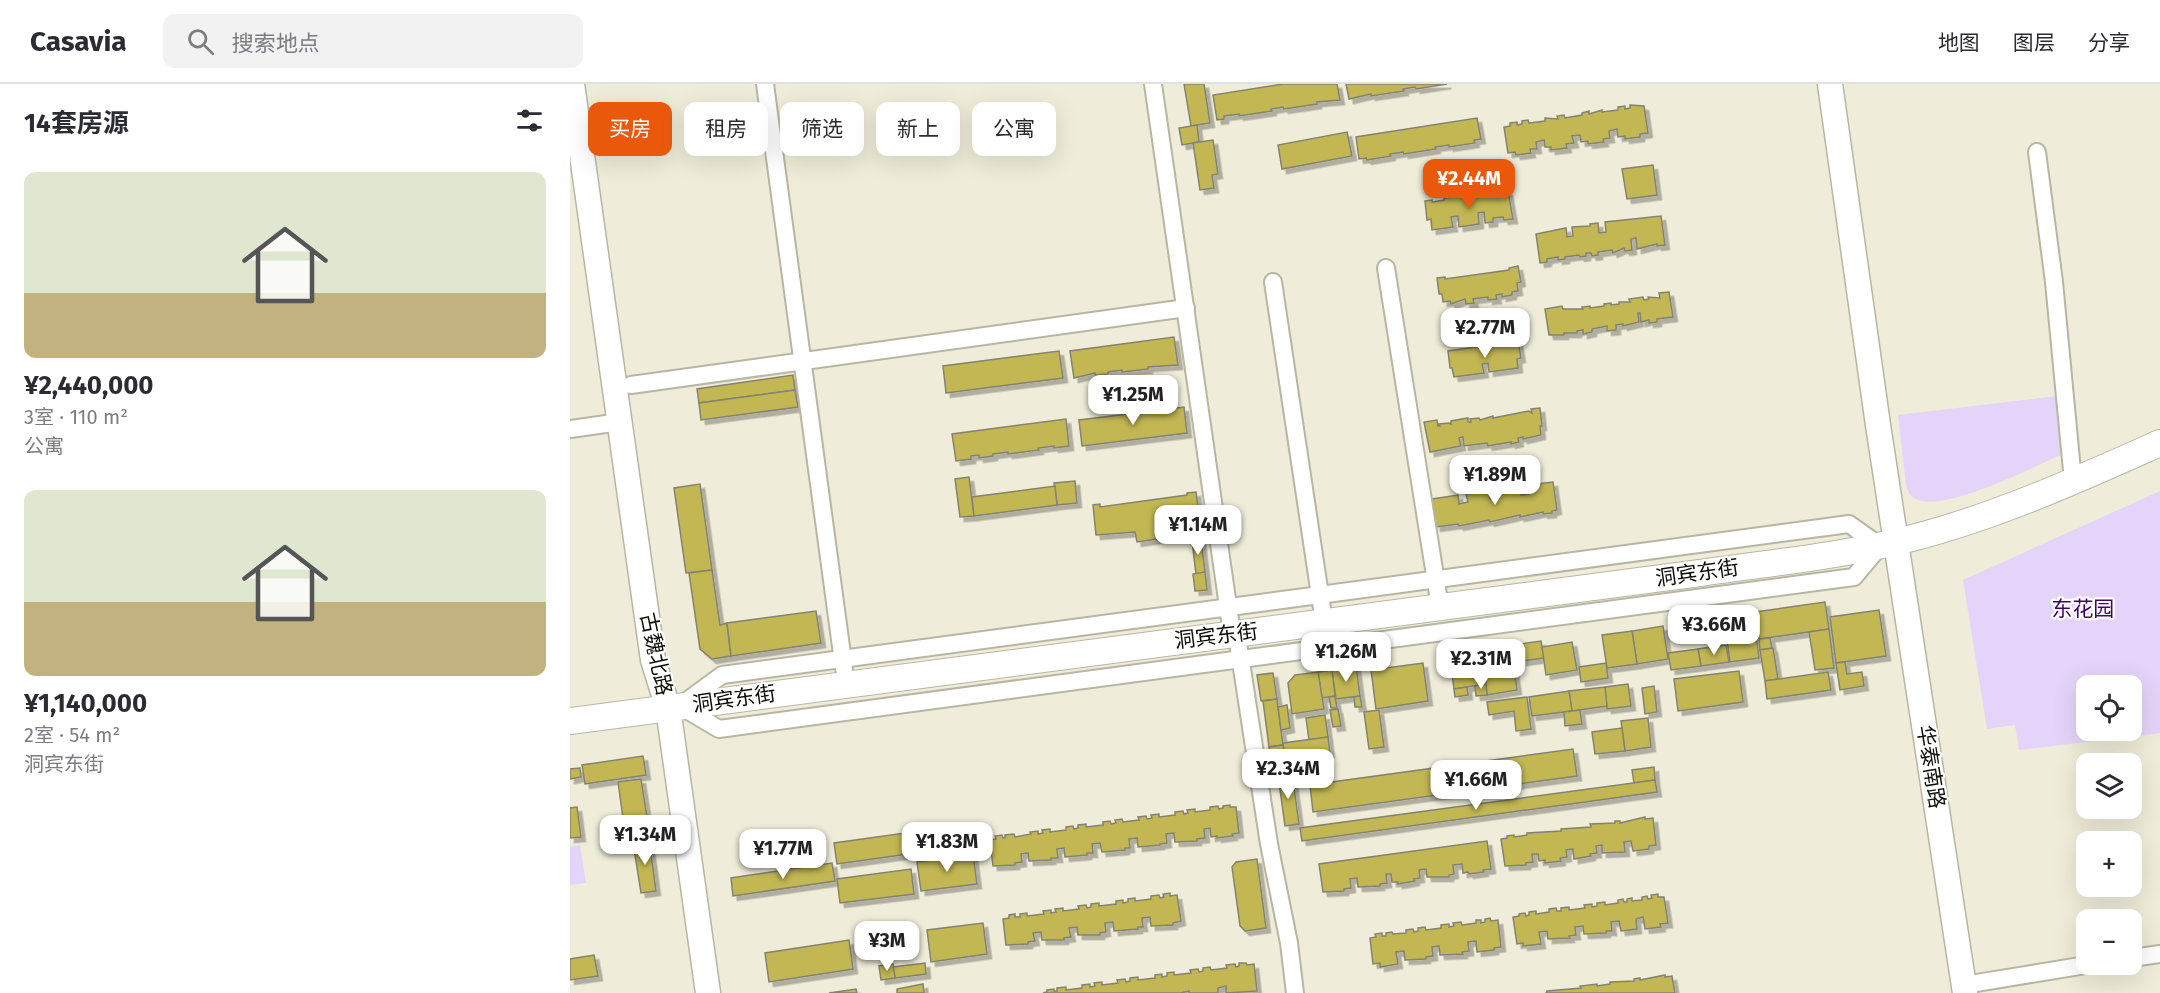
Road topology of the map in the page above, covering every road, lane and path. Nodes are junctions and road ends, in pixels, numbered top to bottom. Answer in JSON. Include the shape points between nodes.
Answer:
{"nodes":[{"id":1,"x":572,"y":84,"type":"edge"},
{"id":2,"x":589,"y":84,"type":"edge"},
{"id":3,"x":765,"y":84,"type":"edge"},
{"id":4,"x":1153,"y":84,"type":"edge"},
{"id":5,"x":1830,"y":84,"type":"edge"},
{"id":6,"x":2037,"y":152,"type":"dead end"},
{"id":7,"x":1386,"y":268,"type":"dead end"},
{"id":8,"x":1273,"y":282,"type":"dead end"},
{"id":9,"x":1186,"y":308,"type":"junction"},
{"id":10,"x":803,"y":361,"type":"junction"},
{"id":11,"x":631,"y":386,"type":"junction"},
{"id":12,"x":620,"y":422,"type":"junction"},
{"id":13,"x":570,"y":429,"type":"edge"},
{"id":14,"x":2160,"y":443,"type":"edge"},
{"id":15,"x":2073,"y":481,"type":"junction"},
{"id":16,"x":1888,"y":544,"type":"junction"},
{"id":17,"x":1436,"y":579,"type":"junction"},
{"id":18,"x":1320,"y":595,"type":"junction"},
{"id":19,"x":1228,"y":607,"type":"junction"},
{"id":20,"x":1440,"y":607,"type":"junction"},
{"id":21,"x":1324,"y":622,"type":"junction"},
{"id":22,"x":1234,"y":633,"type":"junction"},
{"id":23,"x":843,"y":658,"type":"junction"},
{"id":24,"x":1241,"y":659,"type":"junction"},
{"id":25,"x":846,"y":684,"type":"junction"},
{"id":26,"x":674,"y":707,"type":"junction"},
{"id":27,"x":570,"y":721,"type":"edge"},
{"id":28,"x":2160,"y":954,"type":"edge"},
{"id":29,"x":2142,"y":957,"type":"edge"},
{"id":30,"x":2076,"y":967,"type":"edge"},
{"id":31,"x":1964,"y":989,"type":"edge"},
{"id":32,"x":708,"y":993,"type":"edge"},
{"id":33,"x":1295,"y":993,"type":"edge"}],
"edges":[{"from":1,"to":12,"type":"main road","name":"古魏北路"},
{"from":2,"to":11,"type":"main road","name":"古魏北路"},
{"from":3,"to":10,"type":"street"},
{"from":4,"to":9,"type":"street"},
{"from":5,"to":16,"type":"main road","name":"华泰南路"},
{"from":6,"to":15,"type":"street"},
{"from":7,"to":17,"type":"street"},
{"from":8,"to":18,"type":"street"},
{"from":9,"to":10,"type":"street"},
{"from":9,"to":19,"type":"street"},
{"from":10,"to":11,"type":"street"},
{"from":10,"to":23,"type":"street"},
{"from":11,"to":26,"type":"main road","name":"古魏北路"},
{"from":12,"to":13,"type":"street"},
{"from":12,"to":26,"type":"main road","name":"古魏北路","via":[[653,660]]},
{"from":14,"to":15,"type":"main road","name":"洞宾东街"},
{"from":15,"to":16,"type":"main road","name":"洞宾东街","via":[[1988,515]]},
{"from":16,"to":17,"type":"street","via":[[1849,524]]},
{"from":16,"to":20,"type":"main road","name":"洞宾东街"},
{"from":16,"to":24,"type":"street","via":[[1854,577]]},
{"from":16,"to":31,"type":"main road","name":"华泰南路"},
{"from":17,"to":18,"type":"street"},
{"from":17,"to":20,"type":"street"},
{"from":18,"to":19,"type":"street"},
{"from":18,"to":21,"type":"street"},
{"from":19,"to":22,"type":"street"},
{"from":19,"to":23,"type":"street"},
{"from":20,"to":21,"type":"main road","name":"洞宾东街"},
{"from":21,"to":22,"type":"main road","name":"洞宾东街"},
{"from":22,"to":24,"type":"street"},
{"from":22,"to":25,"type":"main road","name":"洞宾东街"},
{"from":23,"to":25,"type":"street"},
{"from":23,"to":26,"type":"street","via":[[722,675]]},
{"from":24,"to":26,"type":"street","via":[[719,729]]},
{"from":24,"to":33,"type":"street"},
{"from":25,"to":26,"type":"main road","name":"洞宾东街"},
{"from":26,"to":27,"type":"main road","name":"洞宾东街"},
{"from":26,"to":32,"type":"main road"},
{"from":28,"to":29,"type":"street"},
{"from":30,"to":31,"type":"street"}]}
